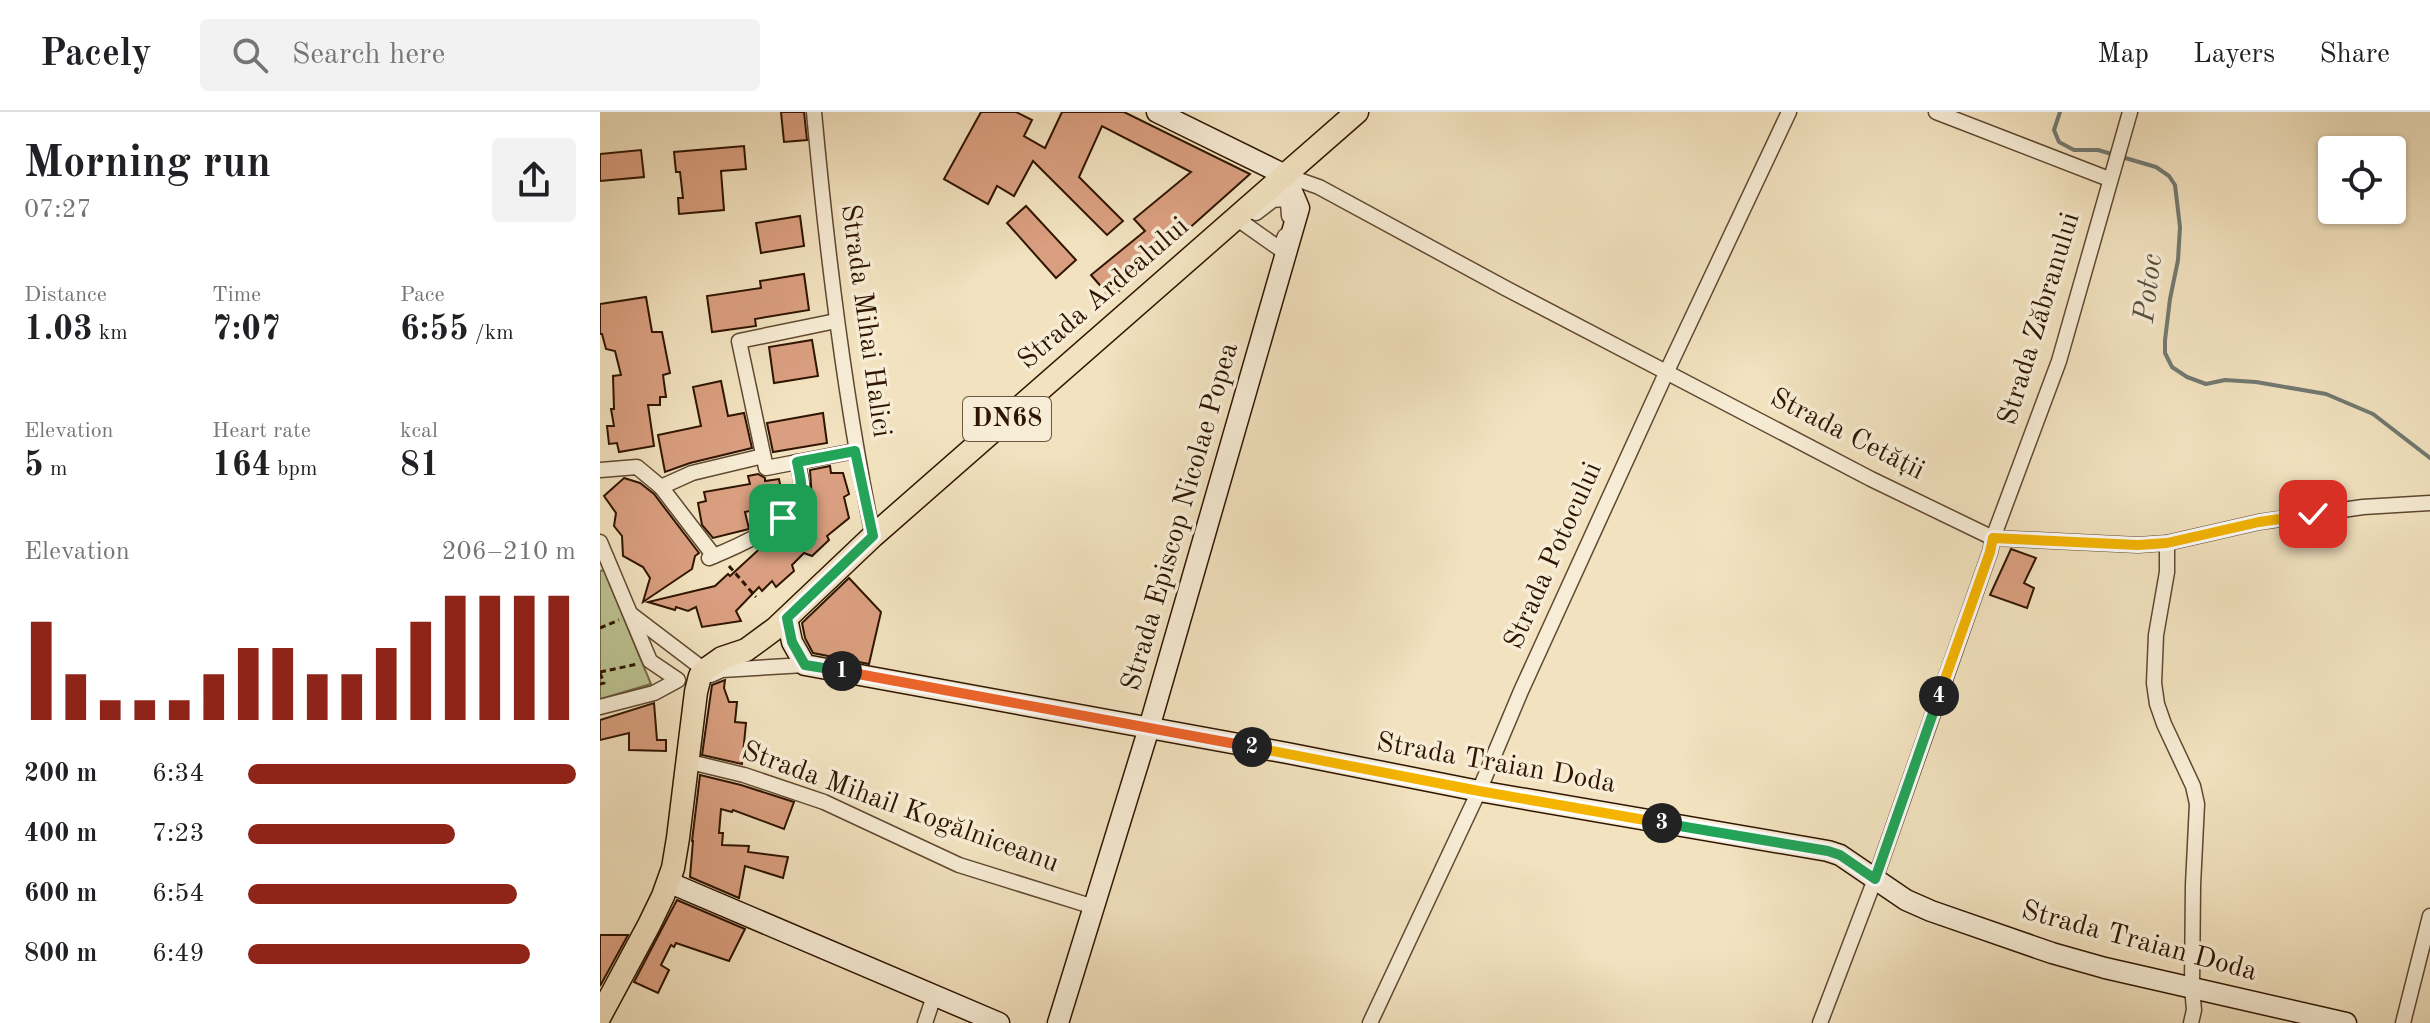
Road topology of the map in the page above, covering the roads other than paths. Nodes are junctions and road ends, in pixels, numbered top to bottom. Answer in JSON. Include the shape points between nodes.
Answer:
{"nodes":[{"id":1,"x":814,"y":112,"type":"edge"},
{"id":2,"x":1157,"y":112,"type":"edge"},
{"id":3,"x":1357,"y":112,"type":"edge"},
{"id":4,"x":1789,"y":112,"type":"edge"},
{"id":5,"x":1936,"y":112,"type":"edge"},
{"id":6,"x":2130,"y":112,"type":"edge"},
{"id":7,"x":1285,"y":175,"type":"junction"},
{"id":8,"x":2109,"y":179,"type":"junction"},
{"id":9,"x":1240,"y":221,"type":"junction"},
{"id":10,"x":1284,"y":251,"type":"junction"},
{"id":11,"x":836,"y":321,"type":"junction"},
{"id":12,"x":1667,"y":371,"type":"junction"},
{"id":13,"x":855,"y":451,"type":"junction"},
{"id":14,"x":764,"y":462,"type":"junction"},
{"id":15,"x":797,"y":462,"type":"junction"},
{"id":16,"x":600,"y":470,"type":"edge"},
{"id":17,"x":661,"y":487,"type":"junction"},
{"id":18,"x":2430,"y":503,"type":"edge"},
{"id":19,"x":873,"y":536,"type":"junction"},
{"id":20,"x":1993,"y":538,"type":"junction"},
{"id":21,"x":600,"y":542,"type":"edge"},
{"id":22,"x":2167,"y":543,"type":"junction"},
{"id":23,"x":631,"y":615,"type":"junction"},
{"id":24,"x":787,"y":618,"type":"junction"},
{"id":25,"x":805,"y":665,"type":"junction"},
{"id":26,"x":705,"y":670,"type":"junction"},
{"id":27,"x":600,"y":707,"type":"edge"},
{"id":28,"x":1149,"y":728,"type":"junction"},
{"id":29,"x":686,"y":761,"type":"junction"},
{"id":30,"x":1479,"y":791,"type":"junction"},
{"id":31,"x":1875,"y":879,"type":"junction"},
{"id":32,"x":668,"y":882,"type":"junction"},
{"id":33,"x":1094,"y":907,"type":"junction"},
{"id":34,"x":2430,"y":916,"type":"edge"},
{"id":35,"x":2192,"y":987,"type":"junction"},
{"id":36,"x":934,"y":996,"type":"junction"},
{"id":37,"x":601,"y":1014,"type":"edge"},
{"id":38,"x":925,"y":1023,"type":"edge"},
{"id":39,"x":999,"y":1023,"type":"edge"},
{"id":40,"x":1058,"y":1023,"type":"edge"},
{"id":41,"x":1370,"y":1023,"type":"edge"},
{"id":42,"x":1820,"y":1023,"type":"edge"},
{"id":43,"x":2191,"y":1023,"type":"edge"},
{"id":44,"x":2346,"y":1023,"type":"edge"},
{"id":45,"x":2403,"y":1023,"type":"edge"}],
"edges":[{"from":1,"to":11,"type":"street","name":"Strada Mihai Halici"},
{"from":2,"to":7,"type":"street"},
{"from":3,"to":7,"type":"main road","name":"Strada Ardealului","number":"DN68"},
{"from":4,"to":12,"type":"street","name":"Strada Potocului"},
{"from":5,"to":8,"type":"street"},
{"from":6,"to":8,"type":"street","name":"Strada Zăbranului"},
{"from":7,"to":9,"type":"main road","name":"Strada Ardealului","number":"DN68"},
{"from":7,"to":10,"type":"street","name":"Strada Episcop Nicolae Popea","via":[[1299,208]]},
{"from":7,"to":12,"type":"street","name":"Strada Cetății","via":[[1319,187]]},
{"from":8,"to":20,"type":"street","name":"Strada Zăbranului","via":[[2059,361]]},
{"from":9,"to":10,"type":"street"},
{"from":9,"to":10,"type":"street","via":[[1283,199],[1290,212]]},
{"from":9,"to":19,"type":"main road","name":"Strada Ardealului","number":"DN68"},
{"from":10,"to":28,"type":"street","name":"Strada Episcop Nicolae Popea"},
{"from":11,"to":13,"type":"street","name":"Strada Mihai Halici"},
{"from":11,"to":14,"type":"street","via":[[739,341]]},
{"from":12,"to":20,"type":"street","name":"Strada Cetății"},
{"from":12,"to":30,"type":"street","name":"Strada Potocului"},
{"from":13,"to":15,"type":"street"},
{"from":13,"to":19,"type":"street","name":"Strada Mihai Halici"},
{"from":14,"to":15,"type":"street"},
{"from":14,"to":17,"type":"street","via":[[692,473]]},
{"from":15,"to":17,"type":"street","via":[[802,482],[796,508],[771,529],[714,556]]},
{"from":16,"to":17,"type":"street","via":[[637,467]]},
{"from":18,"to":22,"type":"street","name":"Strada Cetății","via":[[2259,522]]},
{"from":19,"to":24,"type":"main road","name":"Strada Ardealului","number":"DN68"},
{"from":20,"to":22,"type":"street","name":"Strada Cetății"},
{"from":20,"to":31,"type":"street","name":"Strada Zăbranului"},
{"from":21,"to":23,"type":"street"},
{"from":22,"to":35,"type":"street","via":[[2154,683],[2164,724],[2197,804]]},
{"from":23,"to":26,"type":"street"},
{"from":23,"to":27,"type":"street","via":[[650,661],[678,680],[654,693]]},
{"from":24,"to":25,"type":"street"},
{"from":24,"to":26,"type":"main road","name":"Strada Ardealului","number":"DN68","via":[[746,650]]},
{"from":25,"to":26,"type":"street","via":[[711,675]]},
{"from":25,"to":28,"type":"street","name":"Strada Traian Doda"},
{"from":26,"to":29,"type":"main road","via":[[696,692]]},
{"from":28,"to":30,"type":"street","name":"Strada Traian Doda"},
{"from":28,"to":33,"type":"street","name":"Strada Episcop Nicolae Popea"},
{"from":29,"to":32,"type":"main road"},
{"from":29,"to":33,"type":"street","name":"Strada Mihail Kogălniceanu","via":[[824,802],[959,865]]},
{"from":30,"to":31,"type":"street","name":"Strada Traian Doda","via":[[1828,851]]},
{"from":30,"to":41,"type":"street","name":"Strada Potocului"},
{"from":31,"to":35,"type":"street","name":"Strada Traian Doda","via":[[1931,911],[2052,953]]},
{"from":31,"to":42,"type":"street","name":"Strada Zăbranului"},
{"from":32,"to":36,"type":"street"},
{"from":32,"to":37,"type":"main road"},
{"from":33,"to":40,"type":"street","name":"Strada Episcop Nicolae Popea"},
{"from":34,"to":45,"type":"street"},
{"from":35,"to":43,"type":"street"},
{"from":35,"to":44,"type":"street","name":"Strada Traian Doda"},
{"from":36,"to":38,"type":"street"},
{"from":36,"to":39,"type":"street"}]}
